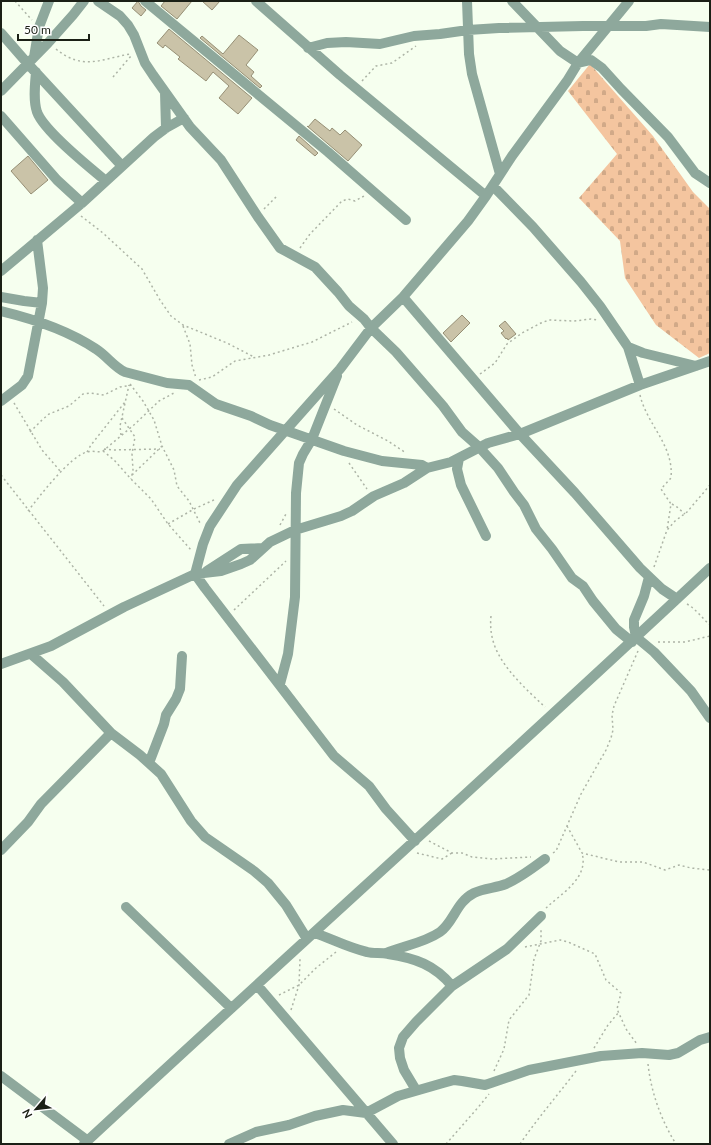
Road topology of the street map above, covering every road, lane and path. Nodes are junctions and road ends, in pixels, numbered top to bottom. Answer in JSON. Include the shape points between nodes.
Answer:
{"nodes":[{"id":1,"x":15,"y":1,"type":"edge"},
{"id":2,"x":49,"y":1,"type":"edge"},
{"id":3,"x":84,"y":1,"type":"edge"},
{"id":4,"x":98,"y":1,"type":"edge"},
{"id":5,"x":145,"y":1,"type":"edge"},
{"id":6,"x":256,"y":1,"type":"edge"},
{"id":7,"x":467,"y":1,"type":"edge"},
{"id":8,"x":512,"y":1,"type":"edge"},
{"id":9,"x":630,"y":1,"type":"edge"},
{"id":10,"x":609,"y":26,"type":"junction"},
{"id":11,"x":39,"y":27,"type":"junction"},
{"id":12,"x":536,"y":27,"type":"junction"},
{"id":13,"x":710,"y":27,"type":"edge"},
{"id":14,"x":468,"y":30,"type":"junction"},
{"id":15,"x":1,"y":33,"type":"edge"},
{"id":16,"x":48,"y":43,"type":"junction"},
{"id":17,"x":419,"y":45,"type":"dead end"},
{"id":18,"x":308,"y":48,"type":"junction"},
{"id":19,"x":31,"y":60,"type":"junction"},
{"id":20,"x":578,"y":63,"type":"junction"},
{"id":21,"x":36,"y":72,"type":"junction"},
{"id":22,"x":113,"y":77,"type":"dead end"},
{"id":23,"x":356,"y":88,"type":"junction"},
{"id":24,"x":1,"y":91,"type":"edge"},
{"id":25,"x":165,"y":91,"type":"junction"},
{"id":26,"x":1,"y":116,"type":"edge"},
{"id":27,"x":184,"y":118,"type":"junction"},
{"id":28,"x":166,"y":128,"type":"junction"},
{"id":29,"x":122,"y":166,"type":"junction"},
{"id":30,"x":500,"y":174,"type":"junction"},
{"id":31,"x":106,"y":181,"type":"junction"},
{"id":32,"x":710,"y":183,"type":"edge"},
{"id":33,"x":493,"y":186,"type":"junction"},
{"id":34,"x":278,"y":195,"type":"dead end"},
{"id":35,"x":486,"y":196,"type":"junction"},
{"id":36,"x":379,"y":197,"type":"junction"},
{"id":37,"x":82,"y":203,"type":"junction"},
{"id":38,"x":74,"y":210,"type":"junction"},
{"id":39,"x":258,"y":218,"type":"junction"},
{"id":40,"x":406,"y":220,"type":"dead end"},
{"id":41,"x":37,"y":240,"type":"junction"},
{"id":42,"x":297,"y":258,"type":"junction"},
{"id":43,"x":1,"y":271,"type":"edge"},
{"id":44,"x":1,"y":297,"type":"edge"},
{"id":45,"x":403,"y":297,"type":"junction"},
{"id":46,"x":42,"y":303,"type":"junction"},
{"id":47,"x":1,"y":311,"type":"edge"},
{"id":48,"x":364,"y":319,"type":"junction"},
{"id":49,"x":38,"y":322,"type":"junction"},
{"id":50,"x":611,"y":323,"type":"junction"},
{"id":51,"x":183,"y":325,"type":"junction"},
{"id":52,"x":371,"y":328,"type":"junction"},
{"id":53,"x":628,"y":347,"type":"junction"},
{"id":54,"x":254,"y":358,"type":"junction"},
{"id":55,"x":710,"y":361,"type":"edge"},
{"id":56,"x":696,"y":366,"type":"junction"},
{"id":57,"x":340,"y":369,"type":"junction"},
{"id":58,"x":473,"y":378,"type":"junction"},
{"id":59,"x":130,"y":385,"type":"junction"},
{"id":60,"x":184,"y":385,"type":"junction"},
{"id":61,"x":640,"y":385,"type":"junction"},
{"id":62,"x":10,"y":395,"type":"junction"},
{"id":63,"x":1,"y":401,"type":"edge"},
{"id":64,"x":125,"y":402,"type":"junction"},
{"id":65,"x":326,"y":402,"type":"junction"},
{"id":66,"x":149,"y":410,"type":"junction"},
{"id":67,"x":122,"y":418,"type":"junction"},
{"id":68,"x":129,"y":428,"type":"junction"},
{"id":69,"x":286,"y":430,"type":"junction"},
{"id":70,"x":30,"y":432,"type":"junction"},
{"id":71,"x":520,"y":434,"type":"junction"},
{"id":72,"x":121,"y":435,"type":"junction"},
{"id":73,"x":312,"y":439,"type":"junction"},
{"id":74,"x":162,"y":446,"type":"junction"},
{"id":75,"x":479,"y":446,"type":"junction"},
{"id":76,"x":133,"y":449,"type":"junction"},
{"id":77,"x":160,"y":449,"type":"junction"},
{"id":78,"x":103,"y":450,"type":"junction"},
{"id":79,"x":87,"y":452,"type":"junction"},
{"id":80,"x":409,"y":455,"type":"dead end"},
{"id":81,"x":459,"y":458,"type":"junction"},
{"id":82,"x":427,"y":468,"type":"junction"},
{"id":83,"x":62,"y":472,"type":"junction"},
{"id":84,"x":132,"y":475,"type":"junction"},
{"id":85,"x":1,"y":476,"type":"edge"},
{"id":86,"x":131,"y":479,"type":"junction"},
{"id":87,"x":710,"y":485,"type":"edge"},
{"id":88,"x":229,"y":496,"type":"junction"},
{"id":89,"x":671,"y":504,"type":"junction"},
{"id":90,"x":194,"y":509,"type":"junction"},
{"id":91,"x":288,"y":510,"type":"dead end"},
{"id":92,"x":28,"y":511,"type":"junction"},
{"id":93,"x":685,"y":514,"type":"junction"},
{"id":94,"x":168,"y":524,"type":"junction"},
{"id":95,"x":280,"y":528,"type":"dead end"},
{"id":96,"x":295,"y":530,"type":"junction"},
{"id":97,"x":667,"y":530,"type":"junction"},
{"id":98,"x":205,"y":536,"type":"junction"},
{"id":99,"x":486,"y":536,"type":"dead end"},
{"id":100,"x":191,"y":550,"type":"dead end"},
{"id":101,"x":295,"y":552,"type":"junction"},
{"id":102,"x":710,"y":568,"type":"edge"},
{"id":103,"x":199,"y":573,"type":"junction"},
{"id":104,"x":649,"y":577,"type":"junction"},
{"id":105,"x":677,"y":599,"type":"junction"},
{"id":106,"x":111,"y":614,"type":"junction"},
{"id":107,"x":228,"y":615,"type":"junction"},
{"id":108,"x":491,"y":616,"type":"dead end"},
{"id":109,"x":710,"y":625,"type":"edge"},
{"id":110,"x":710,"y":636,"type":"edge"},
{"id":111,"x":636,"y":640,"type":"junction"},
{"id":112,"x":31,"y":654,"type":"junction"},
{"id":113,"x":182,"y":656,"type":"dead end"},
{"id":114,"x":1,"y":664,"type":"edge"},
{"id":115,"x":280,"y":684,"type":"junction"},
{"id":116,"x":552,"y":714,"type":"junction"},
{"id":117,"x":710,"y":718,"type":"edge"},
{"id":118,"x":111,"y":732,"type":"junction"},
{"id":119,"x":149,"y":763,"type":"junction"},
{"id":120,"x":568,"y":826,"type":"junction"},
{"id":121,"x":417,"y":839,"type":"junction"},
{"id":122,"x":406,"y":849,"type":"junction"},
{"id":123,"x":1,"y":850,"type":"edge"},
{"id":124,"x":452,"y":853,"type":"junction"},
{"id":125,"x":582,"y":853,"type":"junction"},
{"id":126,"x":545,"y":859,"type":"junction"},
{"id":127,"x":710,"y":870,"type":"edge"},
{"id":128,"x":126,"y":907,"type":"dead end"},
{"id":129,"x":541,"y":916,"type":"junction"},
{"id":130,"x":311,"y":936,"type":"junction"},
{"id":131,"x":540,"y":944,"type":"junction"},
{"id":132,"x":346,"y":945,"type":"junction"},
{"id":133,"x":524,"y":947,"type":"dead end"},
{"id":134,"x":297,"y":949,"type":"junction"},
{"id":135,"x":386,"y":953,"type":"junction"},
{"id":136,"x":257,"y":985,"type":"junction"},
{"id":137,"x":299,"y":985,"type":"junction"},
{"id":138,"x":452,"y":986,"type":"junction"},
{"id":139,"x":269,"y":1000,"type":"junction"},
{"id":140,"x":231,"y":1008,"type":"junction"},
{"id":141,"x":619,"y":1012,"type":"junction"},
{"id":142,"x":292,"y":1026,"type":"junction"},
{"id":143,"x":710,"y":1037,"type":"edge"},
{"id":144,"x":644,"y":1053,"type":"junction"},
{"id":145,"x":586,"y":1059,"type":"junction"},
{"id":146,"x":1,"y":1076,"type":"edge"},
{"id":147,"x":491,"y":1083,"type":"junction"},
{"id":148,"x":416,"y":1090,"type":"junction"},
{"id":149,"x":366,"y":1113,"type":"junction"},
{"id":150,"x":86,"y":1142,"type":"edge"},
{"id":151,"x":229,"y":1144,"type":"edge"},
{"id":152,"x":393,"y":1144,"type":"edge"},
{"id":153,"x":446,"y":1144,"type":"edge"},
{"id":154,"x":520,"y":1144,"type":"edge"},
{"id":155,"x":676,"y":1144,"type":"edge"}],
"edges":[{"from":1,"to":11,"type":"path"},
{"from":2,"to":11,"type":"street"},
{"from":3,"to":16,"type":"street"},
{"from":4,"to":25,"type":"street","via":[[120,16],[128,25],[145,64]]},
{"from":5,"to":36,"type":"street"},
{"from":6,"to":18,"type":"street"},
{"from":7,"to":14,"type":"street"},
{"from":8,"to":12,"type":"street"},
{"from":9,"to":10,"type":"street"},
{"from":10,"to":12,"type":"street"},
{"from":10,"to":13,"type":"street","via":[[661,24]]},
{"from":10,"to":20,"type":"street"},
{"from":11,"to":19,"type":"street"},
{"from":12,"to":14,"type":"street"},
{"from":12,"to":20,"type":"street","via":[[560,51]]},
{"from":14,"to":18,"type":"street","via":[[414,36],[380,44],[327,43]]},
{"from":14,"to":30,"type":"street","via":[[472,74]]},
{"from":15,"to":19,"type":"street"},
{"from":16,"to":19,"type":"street"},
{"from":16,"to":22,"type":"path","via":[[69,58],[86,62],[133,53]]},
{"from":17,"to":23,"type":"path","via":[[392,63],[376,66]]},
{"from":18,"to":23,"type":"street"},
{"from":19,"to":21,"type":"street"},
{"from":19,"to":24,"type":"street"},
{"from":20,"to":30,"type":"street"},
{"from":20,"to":32,"type":"street","via":[[590,60],[602,68],[668,137],[695,173]]},
{"from":21,"to":29,"type":"street"},
{"from":21,"to":31,"type":"street","via":[[36,110],[40,118]]},
{"from":23,"to":35,"type":"street"},
{"from":25,"to":27,"type":"street"},
{"from":25,"to":28,"type":"street"},
{"from":26,"to":37,"type":"street","via":[[57,180]]},
{"from":27,"to":28,"type":"street"},
{"from":27,"to":39,"type":"street","via":[[221,160]]},
{"from":28,"to":29,"type":"street"},
{"from":29,"to":31,"type":"street"},
{"from":30,"to":33,"type":"street"},
{"from":31,"to":37,"type":"street"},
{"from":33,"to":35,"type":"street"},
{"from":33,"to":50,"type":"street","via":[[561,257]]},
{"from":34,"to":39,"type":"path"},
{"from":35,"to":45,"type":"street"},
{"from":36,"to":40,"type":"street"},
{"from":36,"to":42,"type":"path","via":[[366,196],[355,201],[342,201],[305,241]]},
{"from":37,"to":38,"type":"street"},
{"from":38,"to":41,"type":"street"},
{"from":38,"to":51,"type":"path","via":[[142,268],[170,316]]},
{"from":39,"to":42,"type":"street","via":[[280,248]]},
{"from":41,"to":43,"type":"street"},
{"from":41,"to":46,"type":"street","via":[[43,288]]},
{"from":42,"to":48,"type":"street","via":[[315,267],[349,306]]},
{"from":44,"to":46,"type":"street"},
{"from":45,"to":52,"type":"street"},
{"from":45,"to":58,"type":"street"},
{"from":46,"to":49,"type":"street"},
{"from":47,"to":49,"type":"street"},
{"from":48,"to":52,"type":"street"},
{"from":48,"to":54,"type":"path","via":[[354,321],[312,342]]},
{"from":49,"to":60,"type":"street","via":[[82,340],[105,355],[120,370],[161,382]]},
{"from":49,"to":62,"type":"street","via":[[28,376],[22,386]]},
{"from":50,"to":53,"type":"street"},
{"from":50,"to":58,"type":"path","via":[[591,319],[549,320],[541,323],[513,340],[503,349],[495,363]]},
{"from":51,"to":54,"type":"path","via":[[227,343]]},
{"from":51,"to":54,"type":"path","via":[[190,344],[192,365],[197,380],[212,377],[235,361]]},
{"from":52,"to":57,"type":"street"},
{"from":52,"to":75,"type":"street","via":[[396,352],[462,432]]},
{"from":53,"to":56,"type":"street"},
{"from":53,"to":61,"type":"street"},
{"from":55,"to":56,"type":"street"},
{"from":56,"to":61,"type":"street"},
{"from":57,"to":65,"type":"street"},
{"from":57,"to":69,"type":"street"},
{"from":58,"to":71,"type":"street"},
{"from":59,"to":64,"type":"path"},
{"from":59,"to":66,"type":"path"},
{"from":59,"to":70,"type":"path","via":[[104,395],[83,394],[69,406],[49,414]]},
{"from":60,"to":66,"type":"path"},
{"from":60,"to":69,"type":"street","via":[[196,389],[216,404]]},
{"from":61,"to":71,"type":"street"},
{"from":61,"to":89,"type":"path","via":[[644,407],[669,456],[671,478],[661,489]]},
{"from":62,"to":63,"type":"street"},
{"from":62,"to":70,"type":"path"},
{"from":64,"to":67,"type":"path"},
{"from":64,"to":79,"type":"path"},
{"from":65,"to":73,"type":"street"},
{"from":65,"to":80,"type":"path","via":[[357,425]]},
{"from":66,"to":68,"type":"path"},
{"from":66,"to":74,"type":"path"},
{"from":67,"to":68,"type":"path"},
{"from":67,"to":72,"type":"path"},
{"from":68,"to":72,"type":"path"},
{"from":68,"to":76,"type":"path","via":[[135,437]]},
{"from":69,"to":73,"type":"street"},
{"from":69,"to":88,"type":"street"},
{"from":70,"to":83,"type":"path"},
{"from":71,"to":75,"type":"street"},
{"from":71,"to":104,"type":"street"},
{"from":72,"to":78,"type":"path"},
{"from":73,"to":82,"type":"street","via":[[369,458],[422,465]]},
{"from":73,"to":96,"type":"street","via":[[299,464]]},
{"from":74,"to":77,"type":"path"},
{"from":74,"to":90,"type":"path","via":[[174,470],[177,486]]},
{"from":75,"to":81,"type":"street"},
{"from":75,"to":111,"type":"street","via":[[524,504],[536,529],[572,578],[583,586],[616,629]]},
{"from":76,"to":77,"type":"path"},
{"from":76,"to":78,"type":"path"},
{"from":76,"to":84,"type":"path"},
{"from":77,"to":84,"type":"path"},
{"from":78,"to":79,"type":"path"},
{"from":78,"to":86,"type":"path"},
{"from":79,"to":83,"type":"path"},
{"from":81,"to":82,"type":"street"},
{"from":81,"to":99,"type":"street","via":[[461,486]]},
{"from":82,"to":96,"type":"street","via":[[404,483],[374,496],[352,511]]},
{"from":83,"to":92,"type":"path"},
{"from":84,"to":86,"type":"path"},
{"from":85,"to":92,"type":"path"},
{"from":86,"to":94,"type":"path","via":[[152,499]]},
{"from":87,"to":93,"type":"path"},
{"from":88,"to":90,"type":"path"},
{"from":88,"to":98,"type":"street"},
{"from":89,"to":93,"type":"path"},
{"from":89,"to":97,"type":"path"},
{"from":90,"to":94,"type":"path"},
{"from":90,"to":98,"type":"path"},
{"from":91,"to":95,"type":"path"},
{"from":92,"to":106,"type":"path"},
{"from":93,"to":97,"type":"path"},
{"from":94,"to":100,"type":"path"},
{"from":96,"to":101,"type":"street"},
{"from":96,"to":103,"type":"street","via":[[270,542],[250,560],[221,571]]},
{"from":97,"to":104,"type":"path"},
{"from":98,"to":103,"type":"street"},
{"from":101,"to":107,"type":"path"},
{"from":101,"to":115,"type":"street","via":[[295,597],[288,654]]},
{"from":102,"to":105,"type":"street"},
{"from":103,"to":106,"type":"street"},
{"from":103,"to":107,"type":"street"},
{"from":104,"to":105,"type":"street"},
{"from":104,"to":111,"type":"street","via":[[634,620]]},
{"from":105,"to":109,"type":"path","via":[[694,608]]},
{"from":105,"to":111,"type":"street"},
{"from":106,"to":112,"type":"street","via":[[58,643]]},
{"from":107,"to":115,"type":"street"},
{"from":108,"to":116,"type":"path","via":[[492,636],[499,655],[526,689]]},
{"from":110,"to":111,"type":"path","via":[[685,642]]},
{"from":111,"to":116,"type":"street"},
{"from":111,"to":117,"type":"street","via":[[654,652],[691,691]]},
{"from":111,"to":120,"type":"path","via":[[628,671],[614,706],[613,730],[608,744],[581,794]]},
{"from":112,"to":114,"type":"street"},
{"from":112,"to":118,"type":"street","via":[[64,682]]},
{"from":113,"to":119,"type":"street","via":[[180,689],[166,716]]},
{"from":115,"to":121,"type":"street","via":[[334,756],[370,786],[386,809]]},
{"from":116,"to":121,"type":"street"},
{"from":118,"to":119,"type":"street"},
{"from":118,"to":123,"type":"street","via":[[41,804],[28,822]]},
{"from":119,"to":130,"type":"street","via":[[169,784],[191,820],[205,837],[268,882]]},
{"from":120,"to":125,"type":"path"},
{"from":120,"to":126,"type":"path","via":[[556,850]]},
{"from":121,"to":122,"type":"street"},
{"from":121,"to":124,"type":"path"},
{"from":122,"to":124,"type":"path","via":[[442,859]]},
{"from":122,"to":130,"type":"street"},
{"from":124,"to":126,"type":"path","via":[[493,859]]},
{"from":125,"to":127,"type":"path","via":[[619,862],[643,862],[665,870],[679,865]]},
{"from":125,"to":129,"type":"path","via":[[583,867],[575,882],[546,908]]},
{"from":126,"to":135,"type":"street","via":[[508,883],[474,893],[456,910],[440,932]]},
{"from":128,"to":140,"type":"street"},
{"from":129,"to":131,"type":"path"},
{"from":129,"to":138,"type":"street","via":[[507,948]]},
{"from":130,"to":132,"type":"street"},
{"from":130,"to":134,"type":"street"},
{"from":131,"to":133,"type":"path"},
{"from":131,"to":141,"type":"path","via":[[560,940],[595,954],[606,980],[621,993],[617,1006]]},
{"from":131,"to":147,"type":"path","via":[[529,995],[509,1020],[504,1049]]},
{"from":132,"to":135,"type":"street","via":[[367,952]]},
{"from":132,"to":137,"type":"path"},
{"from":134,"to":136,"type":"street"},
{"from":134,"to":137,"type":"path","via":[[300,964]]},
{"from":135,"to":138,"type":"street","via":[[410,958],[433,968]]},
{"from":136,"to":139,"type":"street"},
{"from":136,"to":140,"type":"street"},
{"from":137,"to":139,"type":"path"},
{"from":137,"to":142,"type":"path","via":[[291,1009]]},
{"from":138,"to":148,"type":"street","via":[[403,1037],[399,1048],[404,1070]]},
{"from":139,"to":142,"type":"street"},
{"from":140,"to":150,"type":"street"},
{"from":141,"to":144,"type":"path","via":[[626,1029]]},
{"from":141,"to":145,"type":"path"},
{"from":142,"to":149,"type":"street"},
{"from":143,"to":144,"type":"street","via":[[669,1056]]},
{"from":144,"to":145,"type":"street"},
{"from":144,"to":155,"type":"path","via":[[659,1109]]},
{"from":145,"to":147,"type":"street","via":[[529,1070]]},
{"from":145,"to":154,"type":"path"},
{"from":146,"to":150,"type":"street"},
{"from":147,"to":148,"type":"street","via":[[484,1085],[454,1080]]},
{"from":147,"to":153,"type":"path","via":[[489,1093],[482,1104]]},
{"from":148,"to":149,"type":"street","via":[[398,1096]]},
{"from":149,"to":151,"type":"street","via":[[343,1110],[315,1116],[256,1132]]},
{"from":149,"to":152,"type":"street"}]}
